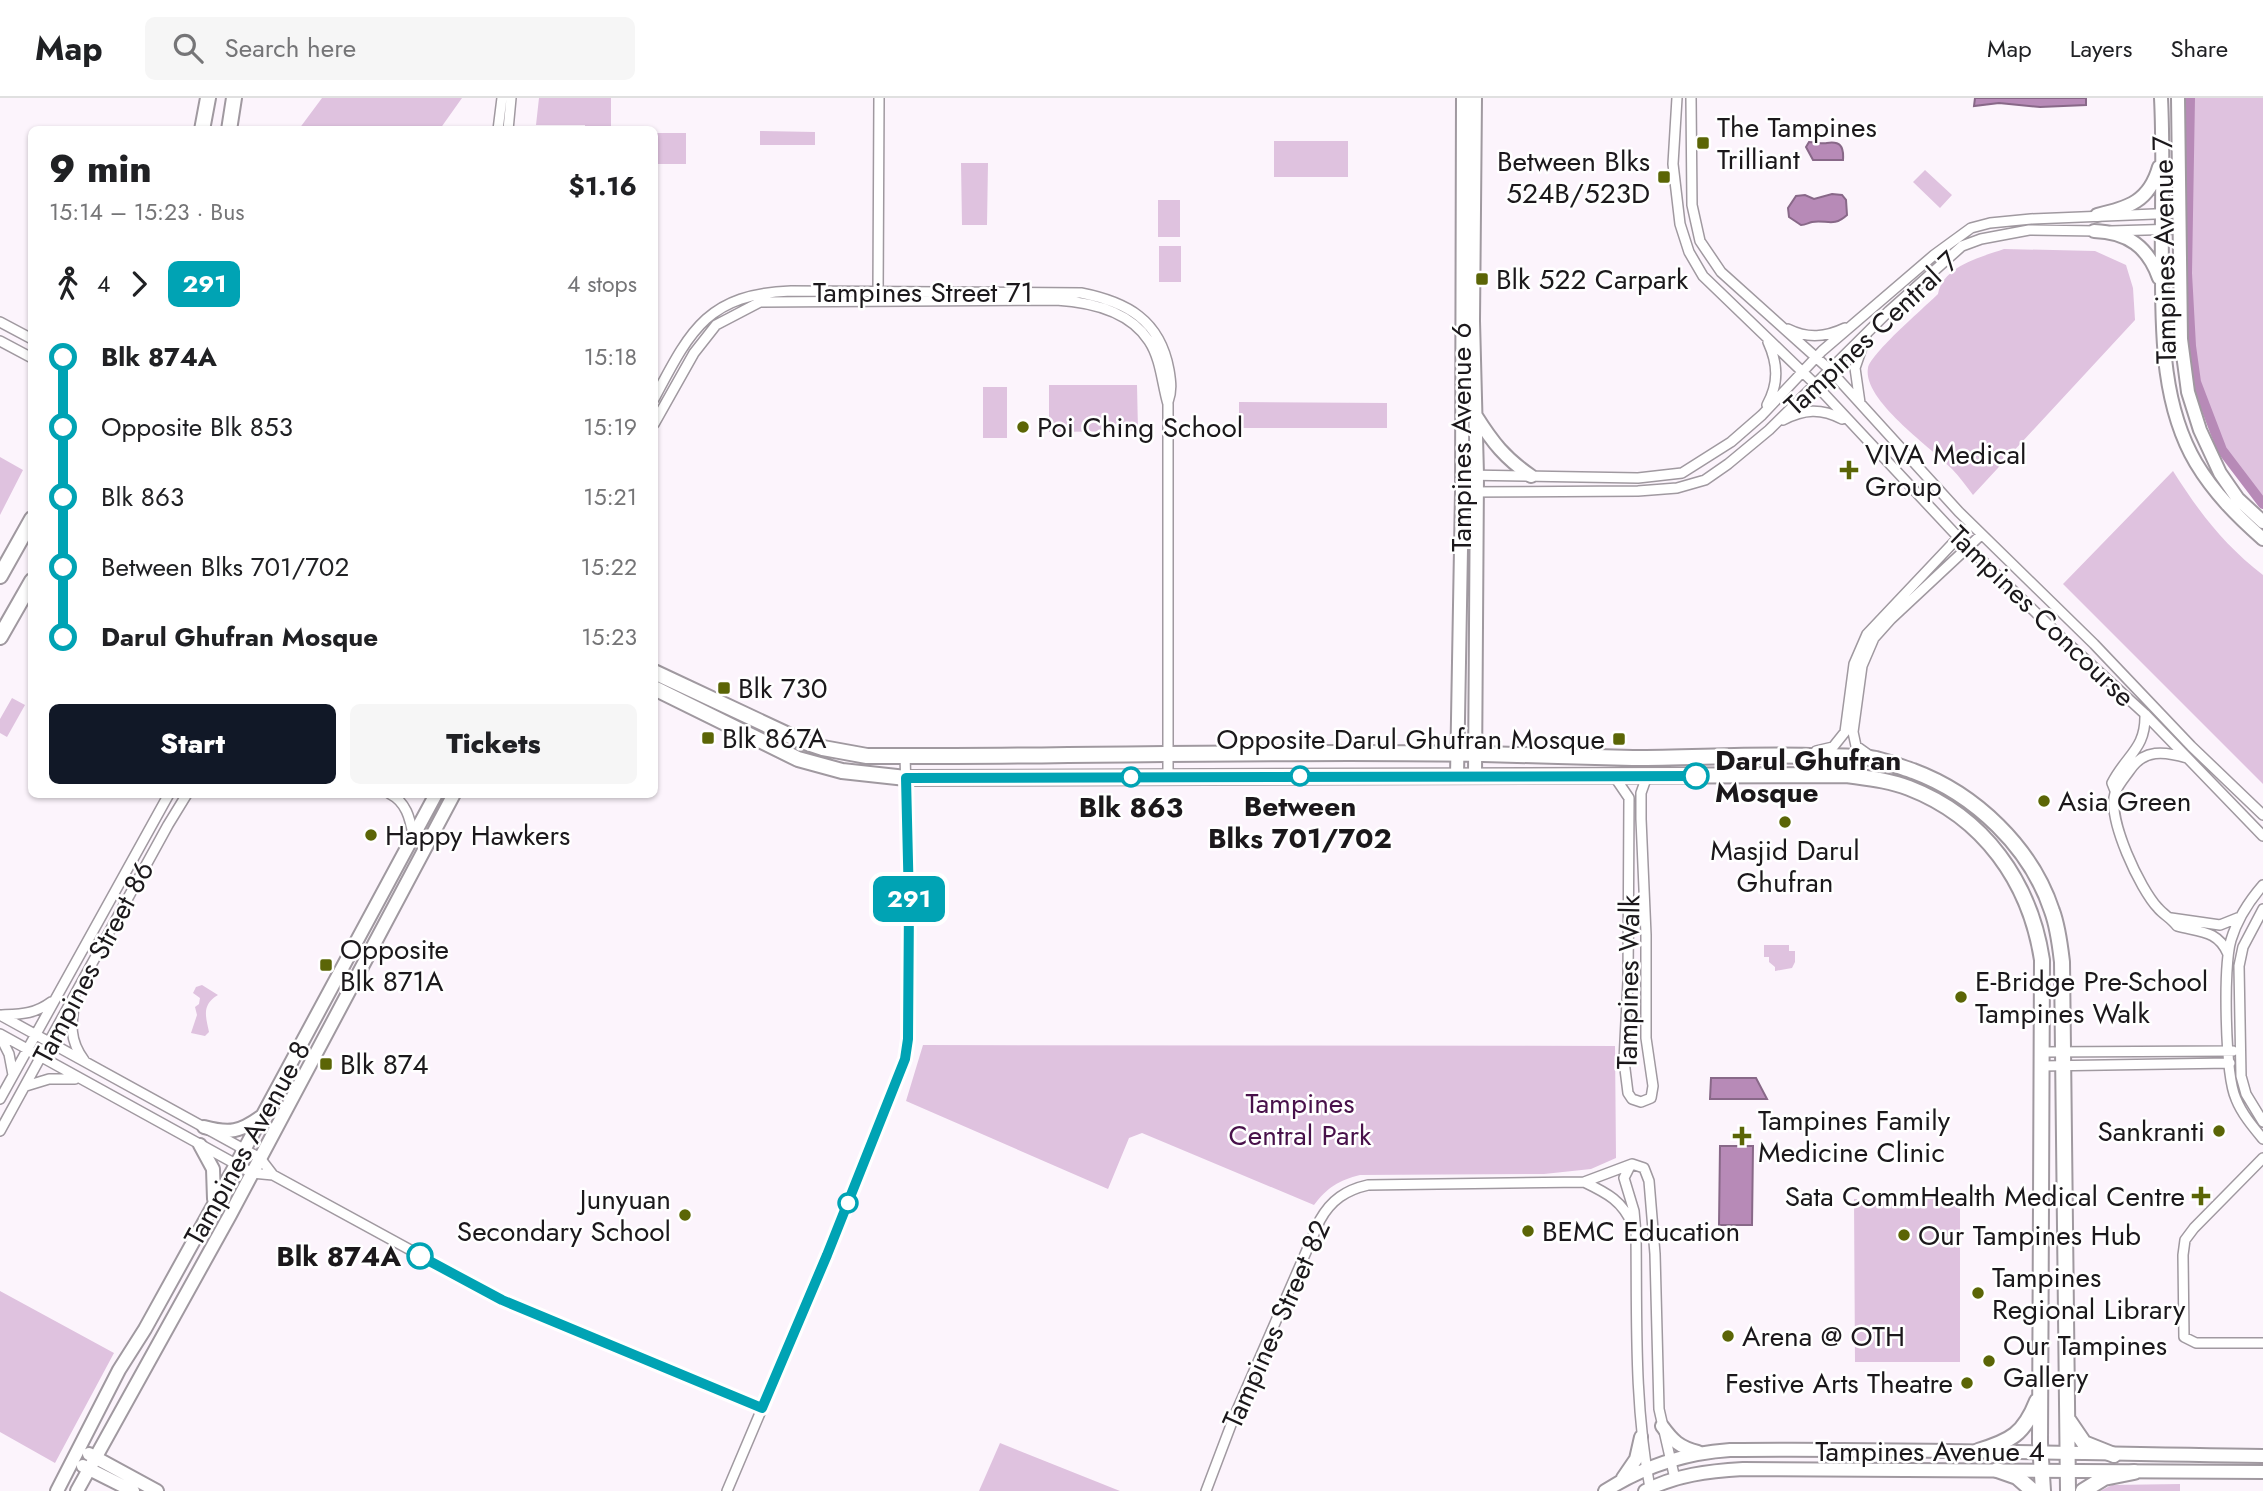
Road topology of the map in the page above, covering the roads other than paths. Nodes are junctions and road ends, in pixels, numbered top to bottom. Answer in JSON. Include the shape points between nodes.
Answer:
{"nodes":[{"id":1,"x":208,"y":98,"type":"edge"},
{"id":2,"x":234,"y":98,"type":"edge"},
{"id":3,"x":502,"y":98,"type":"edge"},
{"id":4,"x":511,"y":98,"type":"edge"},
{"id":5,"x":879,"y":98,"type":"edge"},
{"id":6,"x":1462,"y":98,"type":"edge"},
{"id":7,"x":1475,"y":98,"type":"edge"},
{"id":8,"x":1677,"y":98,"type":"edge"},
{"id":9,"x":1691,"y":98,"type":"edge"},
{"id":10,"x":2161,"y":98,"type":"edge"},
{"id":11,"x":2178,"y":98,"type":"edge"},
{"id":12,"x":203,"y":126,"type":"edge"},
{"id":13,"x":230,"y":126,"type":"edge"},
{"id":14,"x":498,"y":126,"type":"edge"},
{"id":15,"x":508,"y":126,"type":"edge"},
{"id":16,"x":2161,"y":156,"type":"junction"},
{"id":17,"x":2161,"y":213,"type":"junction"},
{"id":18,"x":2179,"y":213,"type":"junction"},
{"id":19,"x":2097,"y":215,"type":"junction"},
{"id":20,"x":2161,"y":229,"type":"junction"},
{"id":21,"x":2179,"y":229,"type":"junction"},
{"id":22,"x":2094,"y":231,"type":"junction"},
{"id":23,"x":2162,"y":285,"type":"junction"},
{"id":24,"x":878,"y":296,"type":"junction"},
{"id":25,"x":1772,"y":320,"type":"junction"},
{"id":26,"x":0,"y":322,"type":"edge"},
{"id":27,"x":1854,"y":324,"type":"junction"},
{"id":28,"x":1869,"y":331,"type":"junction"},
{"id":29,"x":1764,"y":334,"type":"junction"},
{"id":30,"x":28,"y":337,"type":"edge"},
{"id":31,"x":0,"y":341,"type":"edge"},
{"id":32,"x":28,"y":356,"type":"edge"},
{"id":33,"x":1816,"y":358,"type":"junction"},
{"id":34,"x":1829,"y":369,"type":"junction"},
{"id":35,"x":1803,"y":373,"type":"junction"},
{"id":36,"x":1815,"y":384,"type":"junction"},
{"id":37,"x":658,"y":392,"type":"edge"},
{"id":38,"x":1860,"y":405,"type":"junction"},
{"id":39,"x":1762,"y":415,"type":"junction"},
{"id":40,"x":1476,"y":416,"type":"junction"},
{"id":41,"x":658,"y":417,"type":"edge"},
{"id":42,"x":1850,"y":423,"type":"junction"},
{"id":43,"x":1773,"y":426,"type":"junction"},
{"id":44,"x":1462,"y":475,"type":"junction"},
{"id":45,"x":1477,"y":475,"type":"junction"},
{"id":46,"x":1531,"y":476,"type":"junction"},
{"id":47,"x":1462,"y":492,"type":"junction"},
{"id":48,"x":1477,"y":492,"type":"junction"},
{"id":49,"x":2263,"y":522,"type":"edge"},
{"id":50,"x":1971,"y":524,"type":"junction"},
{"id":51,"x":28,"y":526,"type":"edge"},
{"id":52,"x":1982,"y":535,"type":"junction"},
{"id":53,"x":1958,"y":537,"type":"junction"},
{"id":54,"x":2263,"y":539,"type":"edge"},
{"id":55,"x":1968,"y":547,"type":"junction"},
{"id":56,"x":0,"y":576,"type":"edge"},
{"id":57,"x":28,"y":588,"type":"edge"},
{"id":58,"x":0,"y":637,"type":"edge"},
{"id":59,"x":658,"y":674,"type":"edge"},
{"id":60,"x":658,"y":690,"type":"edge"},
{"id":61,"x":2145,"y":715,"type":"junction"},
{"id":62,"x":1457,"y":754,"type":"junction"},
{"id":63,"x":1474,"y":754,"type":"junction"},
{"id":64,"x":905,"y":755,"type":"junction"},
{"id":65,"x":1168,"y":755,"type":"junction"},
{"id":66,"x":1787,"y":755,"type":"junction"},
{"id":67,"x":1634,"y":758,"type":"junction"},
{"id":68,"x":1875,"y":759,"type":"junction"},
{"id":69,"x":2187,"y":759,"type":"junction"},
{"id":70,"x":1457,"y":776,"type":"junction"},
{"id":71,"x":1475,"y":776,"type":"junction"},
{"id":72,"x":1614,"y":776,"type":"junction"},
{"id":73,"x":1647,"y":776,"type":"junction"},
{"id":74,"x":1168,"y":777,"type":"junction"},
{"id":75,"x":906,"y":778,"type":"junction"},
{"id":76,"x":2116,"y":793,"type":"junction"},
{"id":77,"x":167,"y":798,"type":"edge"},
{"id":78,"x":185,"y":798,"type":"edge"},
{"id":79,"x":397,"y":798,"type":"edge"},
{"id":80,"x":434,"y":798,"type":"edge"},
{"id":81,"x":452,"y":798,"type":"edge"},
{"id":82,"x":2263,"y":815,"type":"edge"},
{"id":83,"x":413,"y":835,"type":"junction"},
{"id":84,"x":2263,"y":836,"type":"edge"},
{"id":85,"x":2262,"y":884,"type":"edge"},
{"id":86,"x":2263,"y":909,"type":"edge"},
{"id":87,"x":2241,"y":916,"type":"junction"},
{"id":88,"x":2171,"y":918,"type":"junction"},
{"id":89,"x":2228,"y":954,"type":"junction"},
{"id":90,"x":76,"y":992,"type":"junction"},
{"id":91,"x":53,"y":1001,"type":"junction"},
{"id":92,"x":0,"y":1015,"type":"edge"},
{"id":93,"x":36,"y":1034,"type":"junction"},
{"id":94,"x":0,"y":1035,"type":"edge"},
{"id":95,"x":50,"y":1042,"type":"junction"},
{"id":96,"x":27,"y":1049,"type":"junction"},
{"id":97,"x":2227,"y":1051,"type":"junction"},
{"id":98,"x":2239,"y":1051,"type":"junction"},
{"id":99,"x":42,"y":1058,"type":"junction"},
{"id":100,"x":2064,"y":1058,"type":"junction"},
{"id":101,"x":2042,"y":1059,"type":"junction"},
{"id":102,"x":2239,"y":1062,"type":"junction"},
{"id":103,"x":2227,"y":1063,"type":"junction"},
{"id":104,"x":88,"y":1064,"type":"junction"},
{"id":105,"x":13,"y":1077,"type":"junction"},
{"id":106,"x":87,"y":1082,"type":"junction"},
{"id":107,"x":26,"y":1086,"type":"junction"},
{"id":108,"x":0,"y":1099,"type":"edge"},
{"id":109,"x":264,"y":1114,"type":"junction"},
{"id":110,"x":2263,"y":1122,"type":"edge"},
{"id":111,"x":204,"y":1127,"type":"junction"},
{"id":112,"x":0,"y":1131,"type":"edge"},
{"id":113,"x":2263,"y":1139,"type":"edge"},
{"id":114,"x":200,"y":1145,"type":"junction"},
{"id":115,"x":244,"y":1150,"type":"junction"},
{"id":116,"x":260,"y":1158,"type":"junction"},
{"id":117,"x":2263,"y":1158,"type":"edge"},
{"id":118,"x":1632,"y":1164,"type":"junction"},
{"id":119,"x":236,"y":1165,"type":"junction"},
{"id":120,"x":252,"y":1173,"type":"junction"},
{"id":121,"x":273,"y":1175,"type":"junction"},
{"id":122,"x":1584,"y":1182,"type":"junction"},
{"id":123,"x":213,"y":1206,"type":"junction"},
{"id":124,"x":1636,"y":1234,"type":"junction"},
{"id":125,"x":2263,"y":1343,"type":"edge"},
{"id":126,"x":2041,"y":1390,"type":"junction"},
{"id":127,"x":762,"y":1408,"type":"junction"},
{"id":128,"x":2067,"y":1409,"type":"junction"},
{"id":129,"x":1662,"y":1426,"type":"junction"},
{"id":130,"x":1641,"y":1437,"type":"junction"},
{"id":131,"x":1978,"y":1451,"type":"junction"},
{"id":132,"x":1701,"y":1452,"type":"junction"},
{"id":133,"x":2041,"y":1452,"type":"junction"},
{"id":134,"x":2067,"y":1452,"type":"junction"},
{"id":135,"x":76,"y":1455,"type":"junction"},
{"id":136,"x":2114,"y":1455,"type":"junction"},
{"id":137,"x":2263,"y":1456,"type":"edge"},
{"id":138,"x":1670,"y":1459,"type":"junction"},
{"id":139,"x":93,"y":1463,"type":"junction"},
{"id":140,"x":1646,"y":1469,"type":"junction"},
{"id":141,"x":1997,"y":1470,"type":"junction"},
{"id":142,"x":2042,"y":1470,"type":"junction"},
{"id":143,"x":2068,"y":1471,"type":"junction"},
{"id":144,"x":2134,"y":1472,"type":"junction"},
{"id":145,"x":2263,"y":1472,"type":"edge"},
{"id":146,"x":1675,"y":1479,"type":"junction"},
{"id":147,"x":1618,"y":1483,"type":"junction"},
{"id":148,"x":1647,"y":1490,"type":"edge"},
{"id":149,"x":57,"y":1491,"type":"edge"},
{"id":150,"x":77,"y":1491,"type":"edge"},
{"id":151,"x":132,"y":1491,"type":"edge"},
{"id":152,"x":157,"y":1491,"type":"edge"},
{"id":153,"x":727,"y":1491,"type":"edge"},
{"id":154,"x":1206,"y":1491,"type":"edge"},
{"id":155,"x":1605,"y":1491,"type":"edge"},
{"id":156,"x":2033,"y":1491,"type":"edge"},
{"id":157,"x":2043,"y":1491,"type":"edge"},
{"id":158,"x":2068,"y":1491,"type":"edge"},
{"id":159,"x":2083,"y":1491,"type":"edge"}],
"edges":[{"from":1,"to":12,"type":"main road"},
{"from":2,"to":13,"type":"main road"},
{"from":3,"to":14,"type":"street"},
{"from":4,"to":15,"type":"street"},
{"from":5,"to":24,"type":"street"},
{"from":6,"to":44,"type":"street","name":"Tampines Avenue 6"},
{"from":7,"to":40,"type":"street","name":"Tampines Avenue 6"},
{"from":8,"to":29,"type":"street","name":"Tampines Concourse","via":[[1673,164],[1680,224],[1689,253],[1703,276]]},
{"from":9,"to":25,"type":"street","name":"Tampines Concourse","via":[[1692,205],[1700,241],[1721,272]]},
{"from":10,"to":16,"type":"street","name":"Tampines Avenue 7"},
{"from":11,"to":18,"type":"street","name":"Tampines Avenue 7"},
{"from":16,"to":17,"type":"street","name":"Tampines Avenue 7"},
{"from":16,"to":19,"type":"street","via":[[2155,177],[2140,200]]},
{"from":17,"to":18,"type":"street","name":"Tampines Central 7"},
{"from":17,"to":19,"type":"street","name":"Tampines Central 7"},
{"from":17,"to":20,"type":"street","name":"Tampines Avenue 7"},
{"from":18,"to":21,"type":"street","name":"Tampines Avenue 7"},
{"from":19,"to":27,"type":"street","name":"Tampines Central 7","via":[[1971,228]]},
{"from":20,"to":21,"type":"street","name":"Tampines Central 7"},
{"from":20,"to":22,"type":"street","name":"Tampines Central 7"},
{"from":20,"to":23,"type":"street","name":"Tampines Avenue 7"},
{"from":21,"to":49,"type":"street","name":"Tampines Avenue 7","via":[[2181,339],[2188,392],[2220,473],[2238,499]]},
{"from":22,"to":23,"type":"street","via":[[2117,234],[2139,245],[2151,258]]},
{"from":22,"to":28,"type":"street","name":"Tampines Central 7","via":[[2029,230],[1962,246]]},
{"from":23,"to":54,"type":"street","name":"Tampines Avenue 7","via":[[2166,373],[2183,436],[2229,509]]},
{"from":24,"to":37,"type":"street","name":"Tampines Street 71","via":[[765,292],[737,299],[719,308],[685,344]]},
{"from":24,"to":41,"type":"street","name":"Tampines Street 71","via":[[761,302],[732,315],[716,325],[694,353]]},
{"from":24,"to":65,"type":"street","name":"Tampines Street 71","via":[[1081,302],[1120,315],[1149,341],[1168,404]]},
{"from":25,"to":27,"type":"street","name":"Tampines Central 7","via":[[1804,335],[1829,335]]},
{"from":25,"to":33,"type":"street","name":"Tampines Concourse"},
{"from":26,"to":30,"type":"street"},
{"from":27,"to":33,"type":"street","name":"Tampines Central 7"},
{"from":28,"to":34,"type":"street","name":"Tampines Central 7"},
{"from":28,"to":38,"type":"street","via":[[1855,368]]},
{"from":29,"to":35,"type":"street","name":"Tampines Concourse"},
{"from":29,"to":39,"type":"street","name":"Tampines Concourse","via":[[1776,364],[1777,381]]},
{"from":31,"to":32,"type":"street"},
{"from":33,"to":34,"type":"street","name":"Tampines Concourse"},
{"from":33,"to":35,"type":"street","name":"Tampines Central 7"},
{"from":34,"to":36,"type":"street","name":"Tampines Central 7"},
{"from":34,"to":38,"type":"street","name":"Tampines Concourse"},
{"from":35,"to":36,"type":"street","name":"Tampines Concourse"},
{"from":35,"to":39,"type":"street","name":"Tampines Central 7"},
{"from":36,"to":42,"type":"street","name":"Tampines Concourse"},
{"from":36,"to":43,"type":"street","name":"Tampines Central 7"},
{"from":38,"to":50,"type":"street","name":"Tampines Concourse"},
{"from":39,"to":46,"type":"street","name":"Tampines Central 7","via":[[1731,442],[1682,473],[1638,478]]},
{"from":40,"to":45,"type":"street","name":"Tampines Avenue 6"},
{"from":40,"to":46,"type":"street","via":[[1509,461]]},
{"from":42,"to":43,"type":"street","name":"Tampines Central 7","via":[[1813,410],[1801,411]]},
{"from":42,"to":53,"type":"street","name":"Tampines Concourse"},
{"from":43,"to":48,"type":"street","name":"Tampines Central 7","via":[[1706,480],[1677,488]]},
{"from":44,"to":45,"type":"street","name":"Tampines Central 7"},
{"from":44,"to":47,"type":"street","name":"Tampines Avenue 6"},
{"from":45,"to":46,"type":"street","name":"Tampines Central 7"},
{"from":45,"to":48,"type":"street","name":"Tampines Avenue 6"},
{"from":47,"to":48,"type":"street","name":"Tampines Central 7"},
{"from":47,"to":62,"type":"street","name":"Tampines Avenue 6"},
{"from":48,"to":63,"type":"street","name":"Tampines Avenue 6"},
{"from":50,"to":52,"type":"street","name":"Tampines Concourse"},
{"from":50,"to":53,"type":"street"},
{"from":51,"to":56,"type":"main road"},
{"from":52,"to":55,"type":"street"},
{"from":52,"to":82,"type":"street","name":"Tampines Concourse"},
{"from":53,"to":55,"type":"street","name":"Tampines Concourse"},
{"from":53,"to":66,"type":"street","via":[[1867,634],[1854,664],[1845,732],[1839,742],[1824,750]]},
{"from":55,"to":61,"type":"street","name":"Tampines Concourse"},
{"from":55,"to":68,"type":"street","via":[[1891,619],[1867,650],[1853,739]]},
{"from":57,"to":58,"type":"main road"},
{"from":59,"to":64,"type":"main road","via":[[823,748],[867,756]]},
{"from":60,"to":75,"type":"main road","via":[[798,759],[842,771]]},
{"from":61,"to":69,"type":"street","name":"Tampines Concourse"},
{"from":61,"to":76,"type":"street","via":[[2144,737],[2112,783]]},
{"from":62,"to":63,"type":"main road"},
{"from":62,"to":65,"type":"main road"},
{"from":62,"to":70,"type":"street","name":"Tampines Avenue 6"},
{"from":63,"to":67,"type":"main road"},
{"from":63,"to":71,"type":"street","name":"Tampines Avenue 6"},
{"from":64,"to":65,"type":"main road"},
{"from":64,"to":75,"type":"street"},
{"from":65,"to":74,"type":"street","name":"Tampines Street 71"},
{"from":66,"to":67,"type":"main road"},
{"from":66,"to":68,"type":"main road"},
{"from":67,"to":73,"type":"main road"},
{"from":68,"to":100,"type":"main road","via":[[1950,789],[1998,826],[2020,850],[2052,908],[2060,942]]},
{"from":69,"to":76,"type":"street","via":[[2168,752],[2150,753],[2136,760]]},
{"from":69,"to":84,"type":"street","name":"Tampines Concourse"},
{"from":70,"to":71,"type":"main road"},
{"from":70,"to":74,"type":"main road"},
{"from":71,"to":72,"type":"main road"},
{"from":72,"to":73,"type":"main road"},
{"from":72,"to":73,"type":"street","name":"Tampines Walk","via":[[1629,798],[1624,1061],[1628,1093],[1641,1102],[1653,1094],[1646,1038],[1641,819],[1641,793]]},
{"from":73,"to":101,"type":"main road","via":[[1846,775],[1908,788],[1964,819],[2011,869],[2035,923],[2042,960]]},
{"from":74,"to":75,"type":"main road"},
{"from":75,"to":127,"type":"street","via":[[905,1059]]},
{"from":76,"to":88,"type":"street","via":[[2115,813],[2126,848],[2148,894]]},
{"from":77,"to":91,"type":"street","name":"Tampines Street 86"},
{"from":78,"to":90,"type":"street","name":"Tampines Street 86"},
{"from":79,"to":83,"type":"street","via":[[409,813]]},
{"from":80,"to":83,"type":"street","name":"Tampines Avenue 8"},
{"from":81,"to":116,"type":"street","name":"Tampines Avenue 8"},
{"from":83,"to":109,"type":"street","name":"Tampines Avenue 8"},
{"from":85,"to":87,"type":"street"},
{"from":86,"to":98,"type":"street","via":[[2243,947],[2239,966]]},
{"from":87,"to":88,"type":"street","via":[[2220,925]]},
{"from":87,"to":89,"type":"street"},
{"from":88,"to":89,"type":"street","via":[[2177,926],[2220,938]]},
{"from":89,"to":97,"type":"street"},
{"from":90,"to":95,"type":"street","name":"Tampines Street 86"},
{"from":90,"to":104,"type":"street","via":[[71,1034]]},
{"from":91,"to":92,"type":"street","via":[[29,1014]]},
{"from":91,"to":93,"type":"street","name":"Tampines Street 86"},
{"from":92,"to":93,"type":"street"},
{"from":93,"to":95,"type":"street"},
{"from":93,"to":96,"type":"street","name":"Tampines Street 86"},
{"from":94,"to":96,"type":"street"},
{"from":94,"to":105,"type":"street"},
{"from":95,"to":99,"type":"street","name":"Tampines Street 86"},
{"from":95,"to":104,"type":"street"},
{"from":96,"to":99,"type":"street"},
{"from":96,"to":105,"type":"street","name":"Tampines Street 86"},
{"from":97,"to":98,"type":"street"},
{"from":97,"to":100,"type":"street"},
{"from":97,"to":103,"type":"street"},
{"from":98,"to":102,"type":"street"},
{"from":99,"to":106,"type":"street"},
{"from":99,"to":107,"type":"street","name":"Tampines Street 86"},
{"from":100,"to":101,"type":"street"},
{"from":100,"to":103,"type":"street"},
{"from":100,"to":128,"type":"main road"},
{"from":101,"to":126,"type":"main road"},
{"from":102,"to":103,"type":"street"},
{"from":102,"to":110,"type":"street","via":[[2246,1094]]},
{"from":103,"to":113,"type":"street","via":[[2235,1099]]},
{"from":104,"to":111,"type":"street"},
{"from":105,"to":108,"type":"street","name":"Tampines Street 86"},
{"from":106,"to":107,"type":"street","via":[[59,1078]]},
{"from":106,"to":114,"type":"street"},
{"from":107,"to":112,"type":"street","name":"Tampines Street 86"},
{"from":109,"to":111,"type":"street","via":[[234,1131]]},
{"from":109,"to":115,"type":"street","name":"Tampines Avenue 8"},
{"from":111,"to":115,"type":"street"},
{"from":114,"to":119,"type":"street"},
{"from":114,"to":123,"type":"street","via":[[214,1169]]},
{"from":115,"to":116,"type":"street"},
{"from":115,"to":119,"type":"street","name":"Tampines Avenue 8"},
{"from":116,"to":120,"type":"street","name":"Tampines Avenue 8"},
{"from":116,"to":121,"type":"street"},
{"from":117,"to":125,"type":"street","via":[[2194,1228],[2185,1240],[2183,1255],[2184,1337],[2196,1343]]},
{"from":118,"to":122,"type":"street","name":"Tampines Street 82"},
{"from":118,"to":124,"type":"street","name":"Tampines Street 82","via":[[1624,1178]]},
{"from":118,"to":129,"type":"street","via":[[1644,1168],[1649,1181]]},
{"from":119,"to":120,"type":"street"},
{"from":119,"to":123,"type":"street","name":"Tampines Avenue 8"},
{"from":120,"to":121,"type":"street"},
{"from":120,"to":139,"type":"street","name":"Tampines Avenue 8"},
{"from":121,"to":127,"type":"street","via":[[502,1300]]},
{"from":122,"to":124,"type":"street","name":"Tampines Street 82","via":[[1614,1197]]},
{"from":122,"to":154,"type":"street","name":"Tampines Street 82","via":[[1368,1185],[1336,1199],[1315,1231]]},
{"from":123,"to":135,"type":"street","name":"Tampines Avenue 8"},
{"from":124,"to":130,"type":"street","name":"Tampines Street 82"},
{"from":126,"to":131,"type":"main road","via":[[2017,1435]]},
{"from":126,"to":133,"type":"main road"},
{"from":127,"to":153,"type":"street"},
{"from":128,"to":134,"type":"main road"},
{"from":128,"to":136,"type":"main road","via":[[2081,1440]]},
{"from":129,"to":132,"type":"street","via":[[1680,1447]]},
{"from":129,"to":138,"type":"street"},
{"from":130,"to":140,"type":"street","name":"Tampines Street 82"},
{"from":130,"to":147,"type":"street","via":[[1636,1459]]},
{"from":131,"to":132,"type":"street","name":"Tampines Avenue 4"},
{"from":131,"to":133,"type":"street","name":"Tampines Avenue 4"},
{"from":132,"to":138,"type":"street","name":"Tampines Avenue 4"},
{"from":133,"to":134,"type":"street","name":"Tampines Avenue 4"},
{"from":133,"to":142,"type":"main road"},
{"from":134,"to":136,"type":"street","name":"Tampines Avenue 4"},
{"from":134,"to":143,"type":"main road"},
{"from":135,"to":139,"type":"street"},
{"from":135,"to":149,"type":"street","name":"Tampines Avenue 8"},
{"from":136,"to":137,"type":"street","name":"Tampines Avenue 4"},
{"from":138,"to":140,"type":"street","name":"Tampines Avenue 4"},
{"from":138,"to":146,"type":"street"},
{"from":139,"to":150,"type":"street","name":"Tampines Avenue 8"},
{"from":139,"to":151,"type":"street"},
{"from":139,"to":152,"type":"street"},
{"from":140,"to":147,"type":"street","name":"Tampines Avenue 4"},
{"from":140,"to":148,"type":"street","name":"Tampines Street 82"},
{"from":141,"to":142,"type":"street","name":"Tampines Avenue 4"},
{"from":141,"to":146,"type":"street","name":"Tampines Avenue 4","via":[[1743,1469]]},
{"from":141,"to":156,"type":"main road"},
{"from":142,"to":143,"type":"street","name":"Tampines Avenue 4"},
{"from":142,"to":157,"type":"main road"},
{"from":143,"to":144,"type":"street","name":"Tampines Avenue 4"},
{"from":143,"to":158,"type":"main road"},
{"from":144,"to":145,"type":"street","name":"Tampines Avenue 4"},
{"from":144,"to":159,"type":"main road","via":[[2104,1478]]},
{"from":146,"to":148,"type":"street","name":"Tampines Avenue 4"},
{"from":147,"to":155,"type":"street","name":"Tampines Avenue 4"}]}
